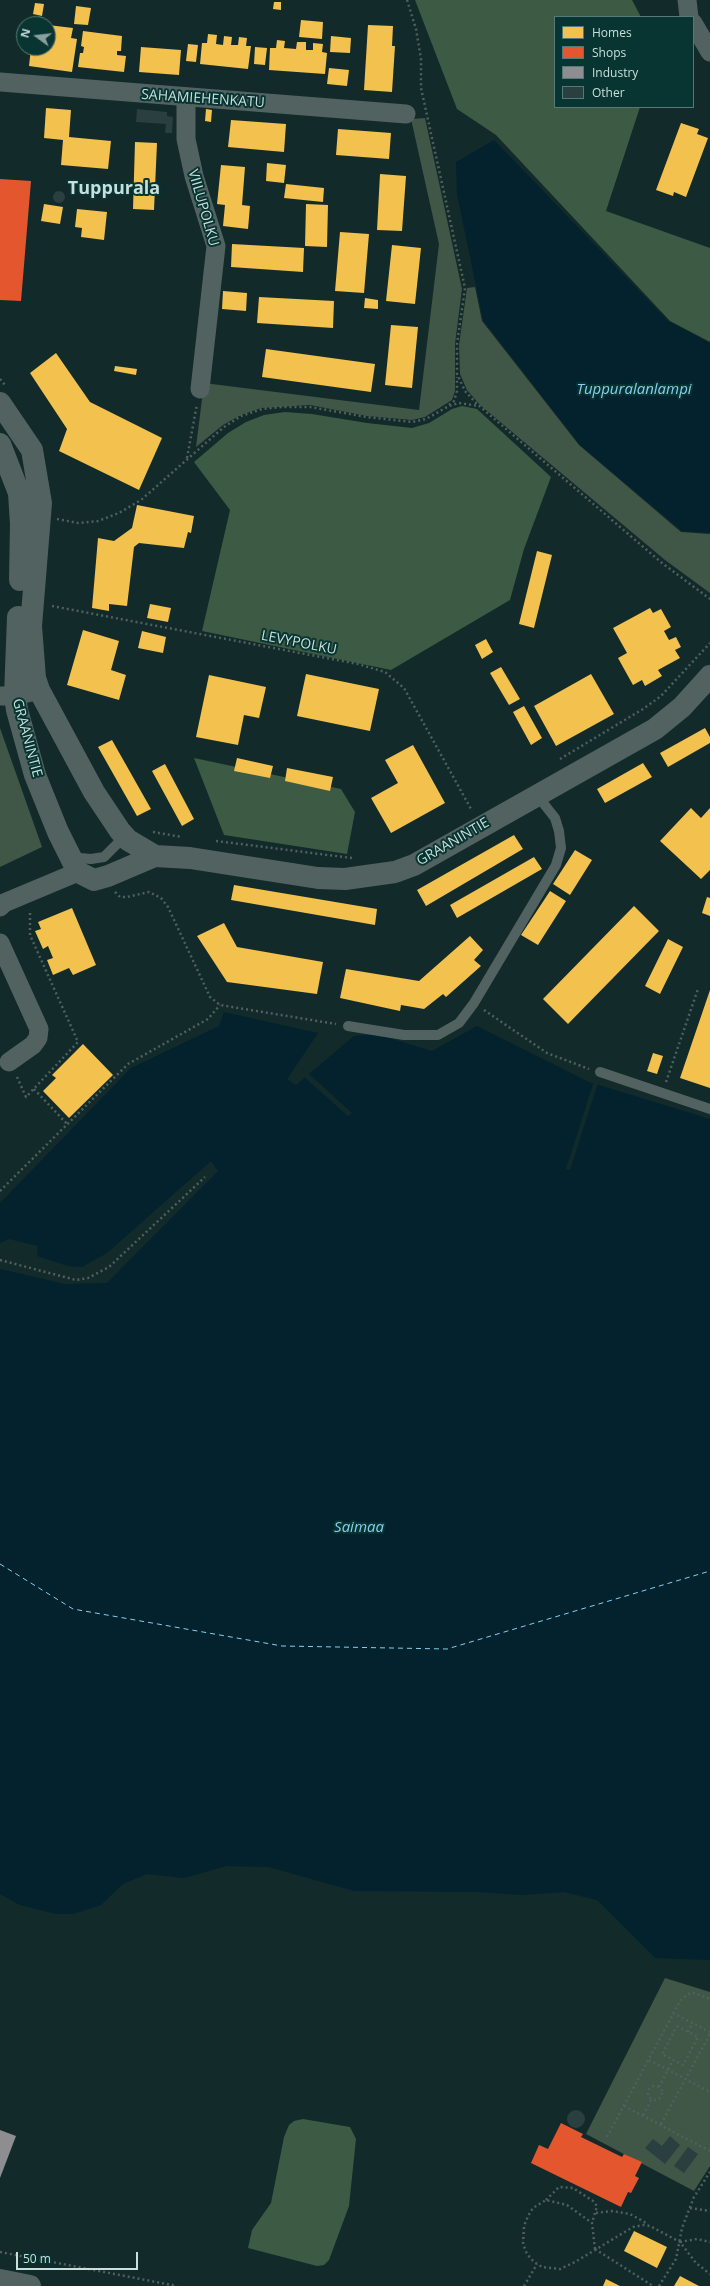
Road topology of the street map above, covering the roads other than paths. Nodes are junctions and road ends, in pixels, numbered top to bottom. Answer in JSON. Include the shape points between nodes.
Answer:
{"nodes":[{"id":1,"x":694,"y":19,"type":"edge"},
{"id":2,"x":694,"y":22,"type":"edge"},
{"id":3,"x":710,"y":33,"type":"edge"},
{"id":4,"x":710,"y":52,"type":"edge"},
{"id":5,"x":0,"y":82,"type":"edge"},
{"id":6,"x":186,"y":98,"type":"junction"},
{"id":7,"x":406,"y":114,"type":"dead end"},
{"id":8,"x":200,"y":390,"type":"road end"},
{"id":9,"x":0,"y":403,"type":"edge"},
{"id":10,"x":0,"y":444,"type":"edge"},
{"id":11,"x":710,"y":676,"type":"edge"},
{"id":12,"x":39,"y":690,"type":"junction"},
{"id":13,"x":7,"y":696,"type":"edge"},
{"id":14,"x":536,"y":794,"type":"junction"},
{"id":15,"x":120,"y":831,"type":"junction"},
{"id":16,"x":155,"y":856,"type":"junction"},
{"id":17,"x":74,"y":862,"type":"junction"},
{"id":18,"x":0,"y":907,"type":"edge"},
{"id":19,"x":0,"y":943,"type":"edge"},
{"id":20,"x":348,"y":1026,"type":"road end"},
{"id":21,"x":9,"y":1062,"type":"dead end"},
{"id":22,"x":600,"y":1072,"type":"road end"},
{"id":23,"x":710,"y":1109,"type":"edge"},
{"id":24,"x":0,"y":2280,"type":"edge"},
{"id":25,"x":30,"y":2286,"type":"edge"}],
"edges":[{"from":1,"to":3,"type":"street"},
{"from":2,"to":4,"type":"street"},
{"from":5,"to":6,"type":"street","name":"SAHAMIEHENKATU"},
{"from":6,"to":7,"type":"street","name":"SAHAMIEHENKATU"},
{"from":6,"to":8,"type":"street","name":"VIILUPOLKU","via":[[186,139],[194,176],[216,246]]},
{"from":9,"to":12,"type":"street","name":"GRAANINTIE","via":[[32,450],[40,503],[31,626],[32,657]]},
{"from":10,"to":13,"type":"street","name":"GRAANINTIE","via":[[19,493],[21,524]]},
{"from":11,"to":14,"type":"street","name":"GRAANINTIE","via":[[682,707],[655,729]]},
{"from":12,"to":13,"type":"street"},
{"from":12,"to":15,"type":"street","name":"GRAANINTIE","via":[[94,792]]},
{"from":13,"to":17,"type":"street","name":"GRAANINTIE","via":[[35,775]]},
{"from":14,"to":16,"type":"street","name":"GRAANINTIE","via":[[414,865],[371,877],[318,878],[190,858]]},
{"from":14,"to":20,"type":"lane","via":[[555,818],[559,831],[561,848],[556,865],[474,1003],[459,1023],[438,1035],[404,1035]]},
{"from":15,"to":16,"type":"street","name":"GRAANINTIE","via":[[128,840]]},
{"from":15,"to":17,"type":"lane","via":[[119,842],[104,857]]},
{"from":16,"to":17,"type":"street","name":"GRAANINTIE","via":[[94,880]]},
{"from":17,"to":18,"type":"street"},
{"from":19,"to":21,"type":"street","via":[[39,1029],[38,1038],[32,1045]]},
{"from":22,"to":23,"type":"lane"},
{"from":24,"to":25,"type":"street"}]}
